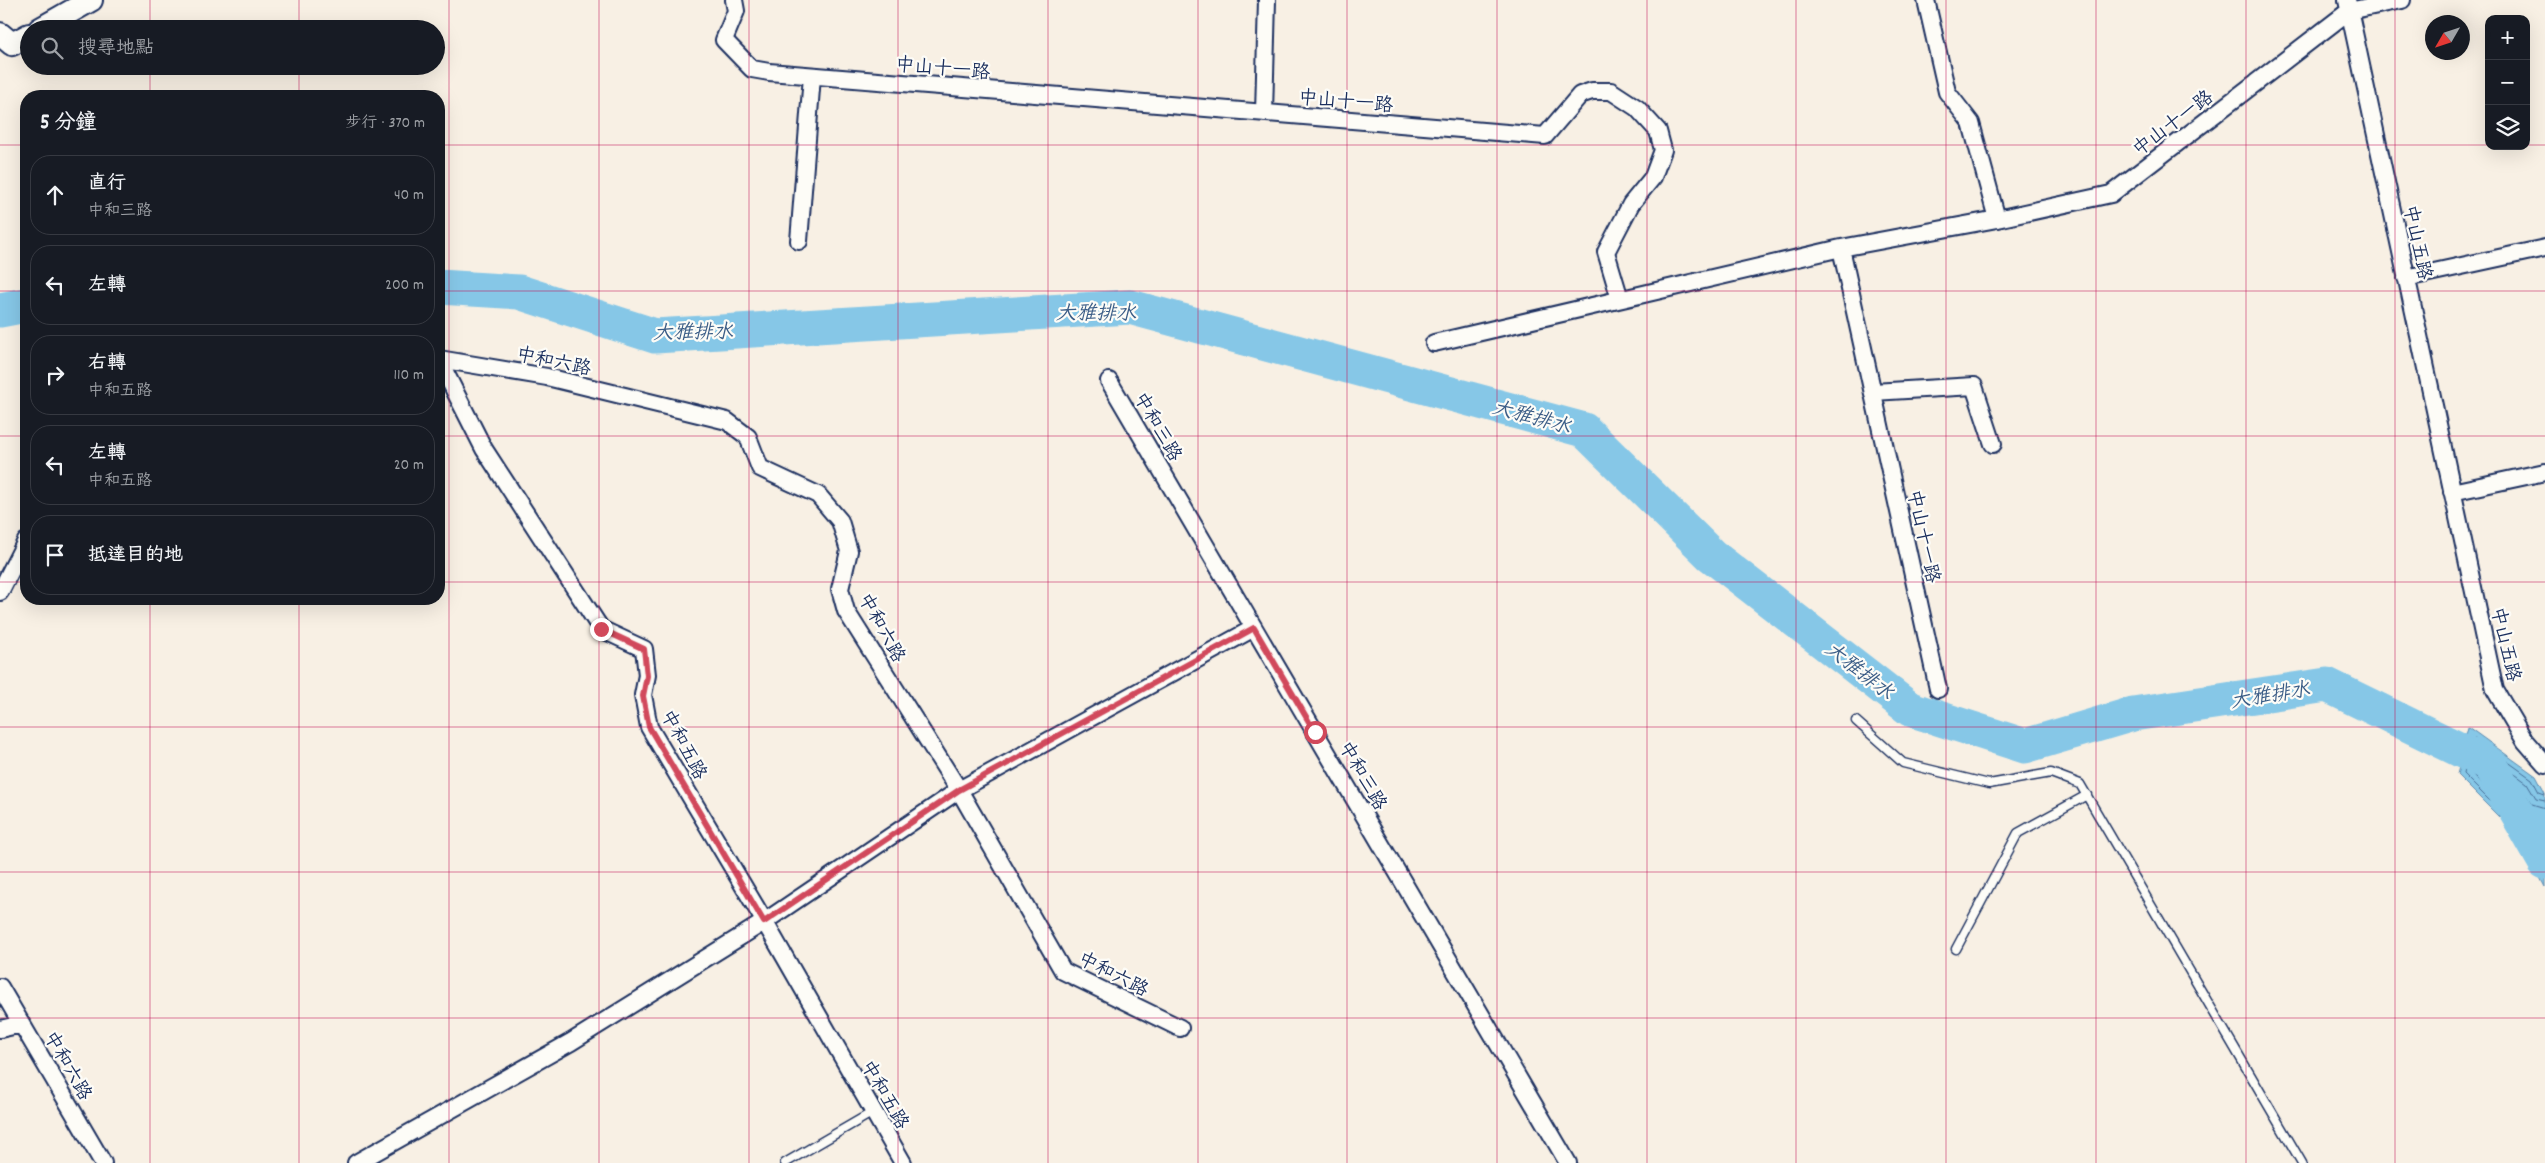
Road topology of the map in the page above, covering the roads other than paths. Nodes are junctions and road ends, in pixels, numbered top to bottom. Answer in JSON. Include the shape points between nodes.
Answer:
{"nodes":[{"id":1,"x":91,"y":0,"type":"edge"},
{"id":2,"x":734,"y":0,"type":"edge"},
{"id":3,"x":1267,"y":0,"type":"edge"},
{"id":4,"x":1926,"y":0,"type":"edge"},
{"id":5,"x":2402,"y":0,"type":"edge"},
{"id":6,"x":2348,"y":6,"type":"edge"},
{"id":7,"x":56,"y":20,"type":"edge"},
{"id":8,"x":812,"y":76,"type":"junction"},
{"id":9,"x":1264,"y":113,"type":"junction"},
{"id":10,"x":1997,"y":219,"type":"junction"},
{"id":11,"x":799,"y":241,"type":"dead end"},
{"id":12,"x":1841,"y":248,"type":"junction"},
{"id":13,"x":2545,"y":248,"type":"edge"},
{"id":14,"x":2406,"y":278,"type":"junction"},
{"id":15,"x":1620,"y":299,"type":"junction"},
{"id":16,"x":1434,"y":343,"type":"dead end"},
{"id":17,"x":445,"y":360,"type":"edge"},
{"id":18,"x":445,"y":371,"type":"edge"},
{"id":19,"x":1109,"y":381,"type":"dead end"},
{"id":20,"x":1873,"y":392,"type":"junction"},
{"id":21,"x":1993,"y":444,"type":"dead end"},
{"id":22,"x":2545,"y":472,"type":"edge"},
{"id":23,"x":2452,"y":492,"type":"junction"},
{"id":24,"x":20,"y":553,"type":"edge"},
{"id":25,"x":0,"y":592,"type":"edge"},
{"id":26,"x":1254,"y":628,"type":"junction"},
{"id":27,"x":1938,"y":689,"type":"dead end"},
{"id":28,"x":1856,"y":721,"type":"dead end"},
{"id":29,"x":2545,"y":764,"type":"edge"},
{"id":30,"x":959,"y":790,"type":"junction"},
{"id":31,"x":2087,"y":795,"type":"junction"},
{"id":32,"x":764,"y":921,"type":"junction"},
{"id":33,"x":1956,"y":949,"type":"dead end"},
{"id":34,"x":0,"y":987,"type":"edge"},
{"id":35,"x":22,"y":1024,"type":"junction"},
{"id":36,"x":1180,"y":1028,"type":"dead end"},
{"id":37,"x":0,"y":1029,"type":"edge"},
{"id":38,"x":873,"y":1112,"type":"junction"},
{"id":39,"x":103,"y":1163,"type":"edge"},
{"id":40,"x":356,"y":1163,"type":"edge"},
{"id":41,"x":786,"y":1163,"type":"edge"},
{"id":42,"x":903,"y":1163,"type":"edge"},
{"id":43,"x":1568,"y":1163,"type":"edge"},
{"id":44,"x":2302,"y":1163,"type":"edge"}],
"edges":[{"from":1,"to":7,"type":"main road"},
{"from":2,"to":8,"type":"street","name":"中山十一路","via":[[736,11],[724,40],[752,69]]},
{"from":3,"to":9,"type":"street"},
{"from":4,"to":10,"type":"street","via":[[1947,92],[1971,124]]},
{"from":5,"to":6,"type":"street"},
{"from":6,"to":10,"type":"street","name":"中山十一路","via":[[2111,194]]},
{"from":6,"to":14,"type":"street","name":"中山五路"},
{"from":8,"to":9,"type":"street","name":"中山十一路"},
{"from":8,"to":11,"type":"street"},
{"from":9,"to":15,"type":"street","name":"中山十一路","via":[[1545,136],[1580,95],[1611,91],[1637,108],[1658,131],[1663,150],[1653,177],[1631,204],[1606,252]]},
{"from":10,"to":12,"type":"street","name":"中山十一路"},
{"from":12,"to":15,"type":"street","name":"中山十一路"},
{"from":12,"to":20,"type":"street","name":"中山十一路"},
{"from":13,"to":14,"type":"street"},
{"from":14,"to":23,"type":"street","name":"中山五路"},
{"from":15,"to":16,"type":"street","name":"中山十一路"},
{"from":17,"to":30,"type":"street","name":"中和六路","via":[[547,377],[727,421],[748,437],[760,468],[818,495],[840,521],[849,551],[840,589],[846,611]]},
{"from":18,"to":32,"type":"street","name":"中和五路","via":[[484,449],[601,629],[644,649],[647,676],[643,696],[649,727]]},
{"from":19,"to":26,"type":"street","name":"中和三路"},
{"from":20,"to":21,"type":"street","via":[[1974,386]]},
{"from":20,"to":27,"type":"street","name":"中山十一路"},
{"from":22,"to":23,"type":"street"},
{"from":23,"to":29,"type":"street","name":"中山五路","via":[[2495,690],[2525,741]]},
{"from":24,"to":25,"type":"street"},
{"from":26,"to":30,"type":"street"},
{"from":26,"to":43,"type":"street","name":"中和三路"},
{"from":28,"to":31,"type":"lane","via":[[1903,763],[1989,784],[2050,773],[2080,784]]},
{"from":30,"to":32,"type":"street"},
{"from":30,"to":36,"type":"street","name":"中和六路","via":[[1063,970]]},
{"from":31,"to":33,"type":"lane","via":[[2018,833]]},
{"from":31,"to":44,"type":"lane"},
{"from":32,"to":38,"type":"street","name":"中和五路"},
{"from":32,"to":40,"type":"street","via":[[571,1042]]},
{"from":34,"to":35,"type":"street","name":"中和六路"},
{"from":35,"to":37,"type":"street"},
{"from":35,"to":39,"type":"street","name":"中和六路"},
{"from":38,"to":41,"type":"lane"},
{"from":38,"to":42,"type":"street","name":"中和五路"}]}
